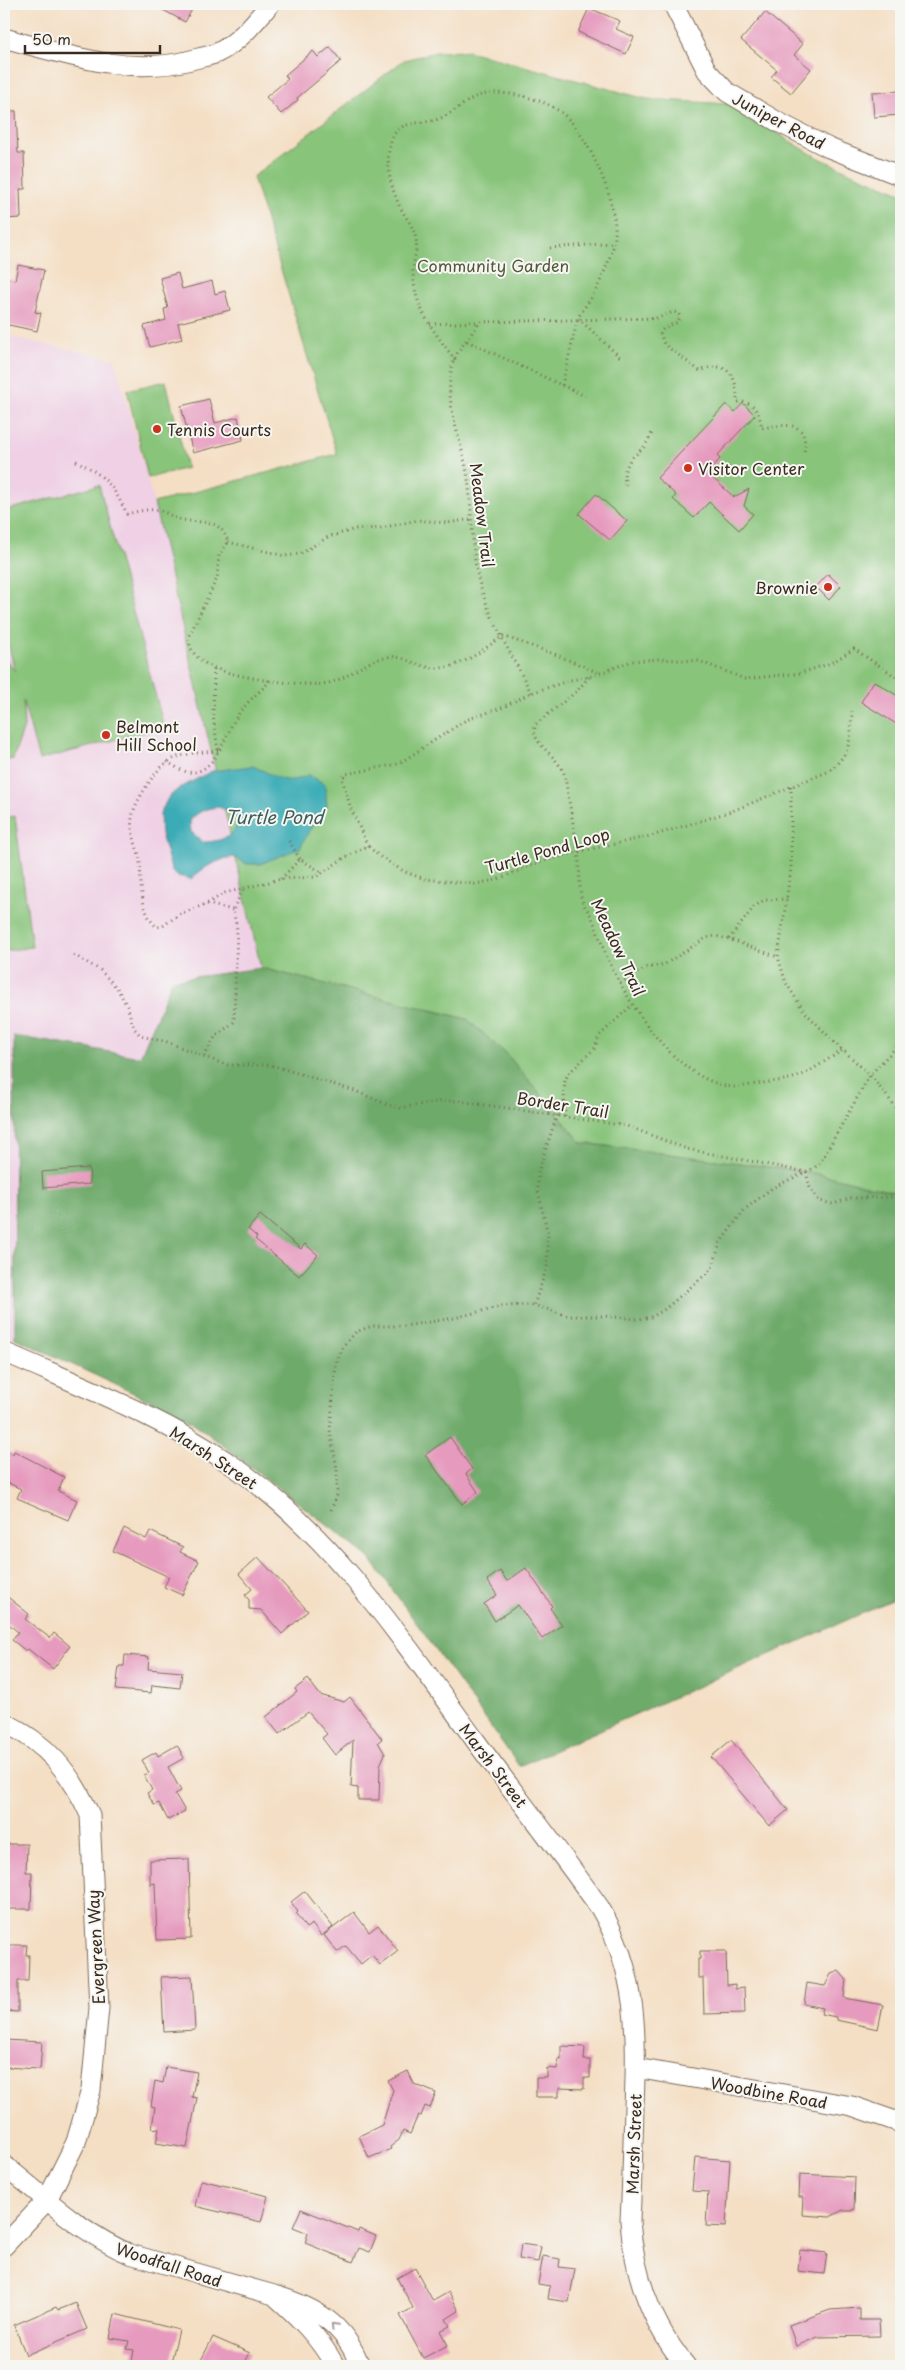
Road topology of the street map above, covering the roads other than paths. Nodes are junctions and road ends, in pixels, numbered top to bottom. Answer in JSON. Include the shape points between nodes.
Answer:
{"nodes":[{"id":1,"x":270,"y":4,"type":"edge"},
{"id":2,"x":673,"y":4,"type":"edge"},
{"id":3,"x":4,"y":38,"type":"edge"},
{"id":4,"x":901,"y":176,"type":"edge"},
{"id":5,"x":4,"y":1352,"type":"edge"},
{"id":6,"x":4,"y":1722,"type":"edge"},
{"id":7,"x":636,"y":2068,"type":"junction"},
{"id":8,"x":901,"y":2123,"type":"edge"},
{"id":9,"x":4,"y":2165,"type":"edge"},
{"id":10,"x":47,"y":2200,"type":"junction"},
{"id":11,"x":4,"y":2246,"type":"edge"},
{"id":12,"x":274,"y":2295,"type":"junction"},
{"id":13,"x":335,"y":2366,"type":"edge"},
{"id":14,"x":360,"y":2366,"type":"edge"},
{"id":15,"x":686,"y":2366,"type":"edge"}],
"edges":[{"from":1,"to":3,"type":"street","via":[[242,35],[217,53],[179,63],[127,66],[69,56]]},
{"from":2,"to":4,"type":"street","name":"Juniper Road","via":[[707,71],[727,92],[829,148]]},
{"from":5,"to":7,"type":"street","name":"Marsh Street","via":[[143,1414],[207,1448],[259,1485],[334,1556],[391,1623],[600,1908],[619,1946],[626,1969],[635,2017]]},
{"from":6,"to":10,"type":"street","name":"Evergreen Way","via":[[22,1731],[50,1753],[78,1787],[90,1814],[99,2008],[91,2090],[76,2142]]},
{"from":7,"to":8,"type":"street","name":"Woodbine Road","via":[[852,2106]]},
{"from":7,"to":15,"type":"street","name":"Marsh Street","via":[[630,2221],[632,2246],[654,2317]]},
{"from":9,"to":10,"type":"street","name":"Woodfall Road"},
{"from":10,"to":11,"type":"street","name":"Evergreen Way"},
{"from":10,"to":12,"type":"street","name":"Woodfall Road","via":[[98,2238],[130,2254]]},
{"from":12,"to":13,"type":"street","name":"Woodfall Road","via":[[319,2341]]},
{"from":14,"to":12,"type":"street","name":"Woodfall Road","one_way":true,"via":[[344,2337],[327,2318],[308,2306]]}]}
